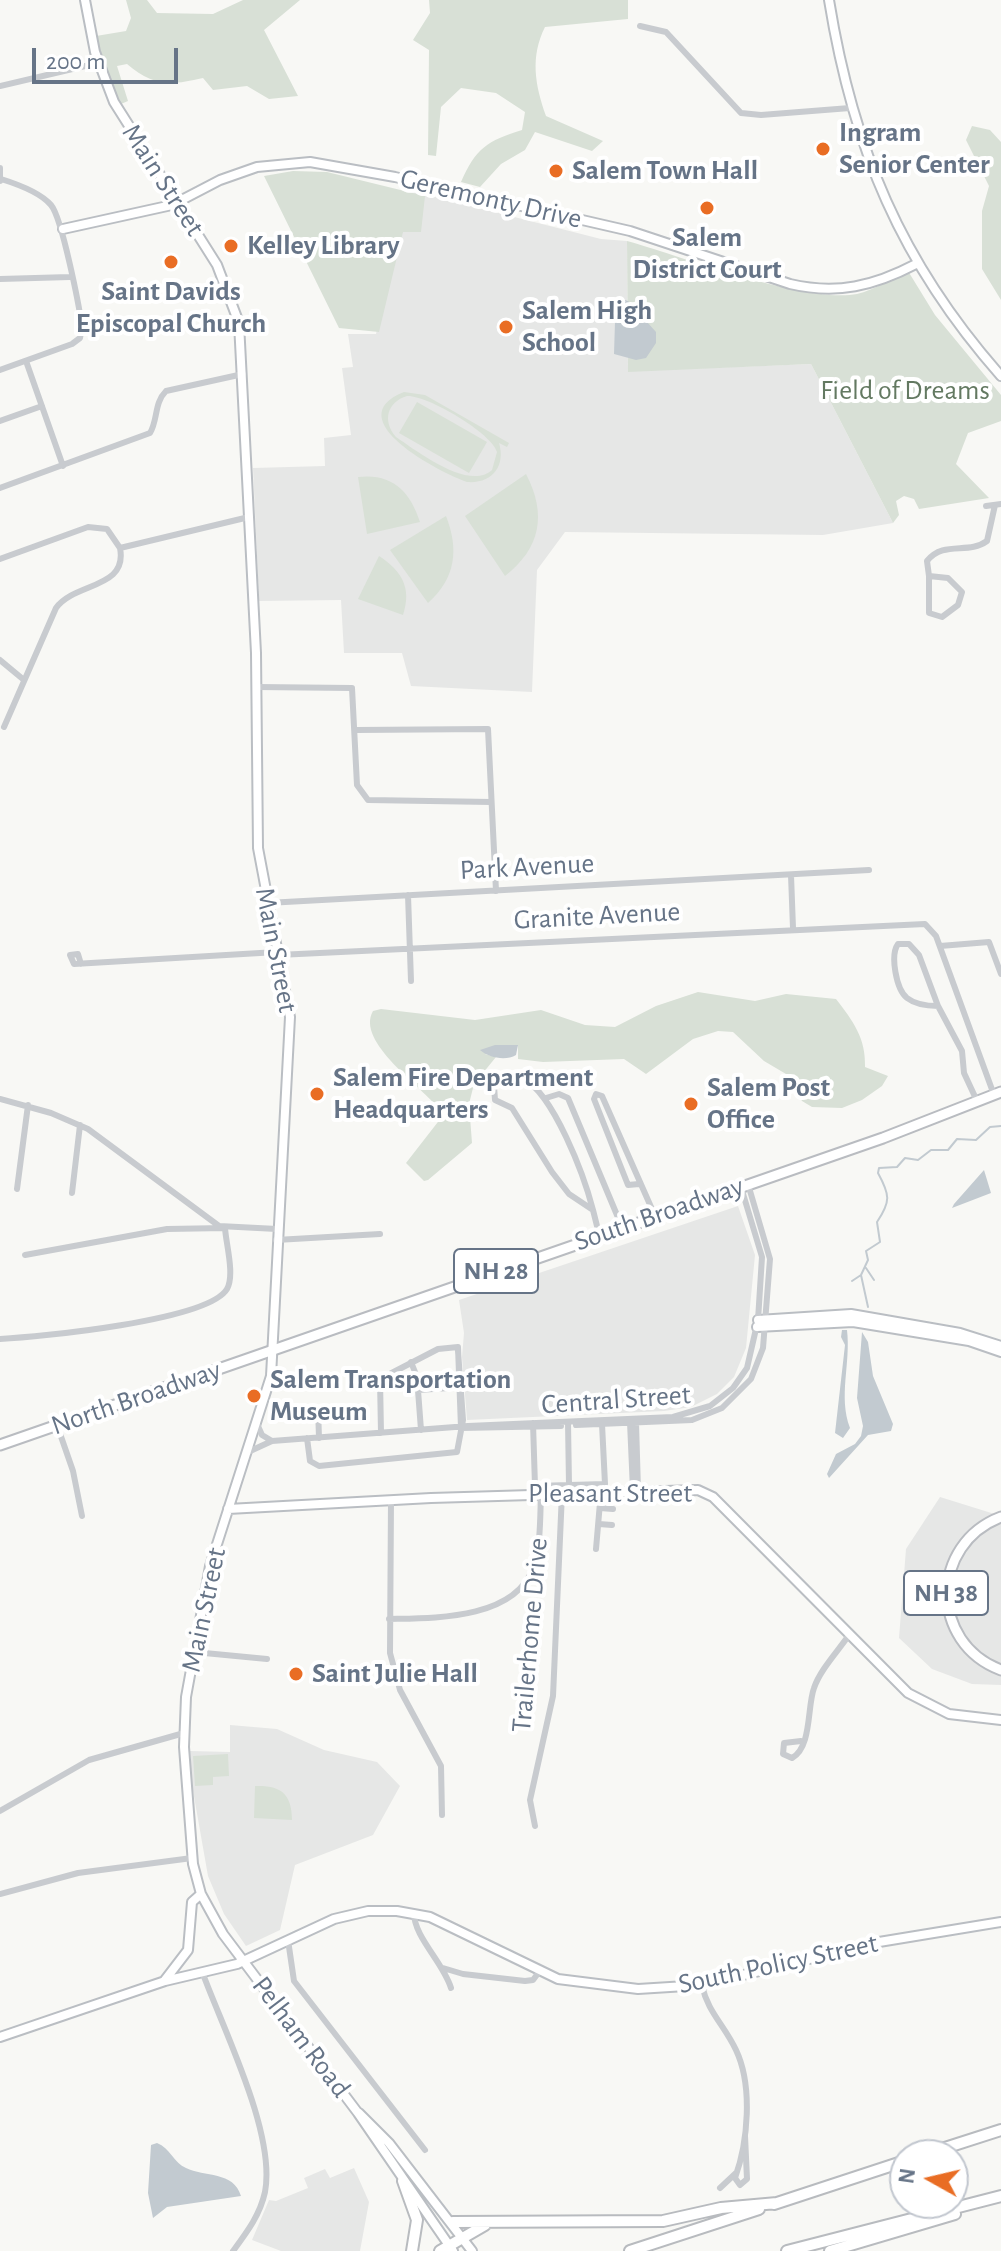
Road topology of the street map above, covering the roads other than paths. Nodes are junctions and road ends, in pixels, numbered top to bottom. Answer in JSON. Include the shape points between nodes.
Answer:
{"nodes":[{"id":1,"x":85,"y":0,"type":"edge"},
{"id":2,"x":829,"y":0,"type":"edge"},
{"id":3,"x":640,"y":26,"type":"dead end"},
{"id":4,"x":98,"y":63,"type":"junction"},
{"id":5,"x":0,"y":86,"type":"edge"},
{"id":6,"x":850,"y":108,"type":"junction"},
{"id":7,"x":0,"y":168,"type":"edge"},
{"id":8,"x":0,"y":180,"type":"edge"},
{"id":9,"x":179,"y":201,"type":"junction"},
{"id":10,"x":63,"y":229,"type":"junction"},
{"id":11,"x":916,"y":264,"type":"junction"},
{"id":12,"x":70,"y":277,"type":"junction"},
{"id":13,"x":0,"y":279,"type":"edge"},
{"id":14,"x":26,"y":361,"type":"junction"},
{"id":15,"x":0,"y":370,"type":"edge"},
{"id":16,"x":243,"y":374,"type":"junction"},
{"id":17,"x":1001,"y":376,"type":"edge"},
{"id":18,"x":42,"y":406,"type":"junction"},
{"id":19,"x":0,"y":421,"type":"edge"},
{"id":20,"x":63,"y":466,"type":"junction"},
{"id":21,"x":0,"y":488,"type":"edge"},
{"id":22,"x":998,"y":505,"type":"edge"},
{"id":23,"x":986,"y":506,"type":"dead end"},
{"id":24,"x":249,"y":517,"type":"junction"},
{"id":25,"x":120,"y":548,"type":"junction"},
{"id":26,"x":0,"y":559,"type":"edge"},
{"id":27,"x":929,"y":576,"type":"junction"},
{"id":28,"x":0,"y":660,"type":"edge"},
{"id":29,"x":24,"y":680,"type":"junction"},
{"id":30,"x":257,"y":687,"type":"junction"},
{"id":31,"x":4,"y":727,"type":"dead end"},
{"id":32,"x":356,"y":730,"type":"junction"},
{"id":33,"x":491,"y":802,"type":"junction"},
{"id":34,"x":869,"y":870,"type":"dead end"},
{"id":35,"x":791,"y":875,"type":"junction"},
{"id":36,"x":496,"y":891,"type":"junction"},
{"id":37,"x":408,"y":895,"type":"junction"},
{"id":38,"x":267,"y":903,"type":"junction"},
{"id":39,"x":793,"y":928,"type":"junction"},
{"id":40,"x":940,"y":946,"type":"junction"},
{"id":41,"x":410,"y":948,"type":"junction"},
{"id":42,"x":278,"y":953,"type":"junction"},
{"id":43,"x":81,"y":964,"type":"dead end"},
{"id":44,"x":1001,"y":974,"type":"edge"},
{"id":45,"x":411,"y":981,"type":"dead end"},
{"id":46,"x":938,"y":1006,"type":"junction"},
{"id":47,"x":978,"y":1052,"type":"junction"},
{"id":48,"x":963,"y":1057,"type":"junction"},
{"id":49,"x":998,"y":1094,"type":"edge"},
{"id":50,"x":546,"y":1098,"type":"junction"},
{"id":51,"x":0,"y":1099,"type":"edge"},
{"id":52,"x":977,"y":1101,"type":"junction"},
{"id":53,"x":28,"y":1105,"type":"junction"},
{"id":54,"x":80,"y":1125,"type":"junction"},
{"id":55,"x":578,"y":1125,"type":"junction"},
{"id":56,"x":561,"y":1131,"type":"junction"},
{"id":57,"x":639,"y":1184,"type":"junction"},
{"id":58,"x":744,"y":1185,"type":"junction"},
{"id":59,"x":17,"y":1189,"type":"dead end"},
{"id":60,"x":72,"y":1193,"type":"dead end"},
{"id":61,"x":593,"y":1210,"type":"junction"},
{"id":62,"x":655,"y":1216,"type":"junction"},
{"id":63,"x":622,"y":1227,"type":"junction"},
{"id":64,"x":225,"y":1228,"type":"junction"},
{"id":65,"x":277,"y":1229,"type":"junction"},
{"id":66,"x":380,"y":1234,"type":"dead end"},
{"id":67,"x":599,"y":1234,"type":"junction"},
{"id":68,"x":276,"y":1240,"type":"junction"},
{"id":69,"x":25,"y":1255,"type":"dead end"},
{"id":70,"x":761,"y":1324,"type":"junction"},
{"id":71,"x":0,"y":1339,"type":"edge"},
{"id":72,"x":1001,"y":1346,"type":"edge"},
{"id":73,"x":458,"y":1349,"type":"junction"},
{"id":74,"x":272,"y":1352,"type":"junction"},
{"id":75,"x":1001,"y":1352,"type":"edge"},
{"id":76,"x":411,"y":1362,"type":"junction"},
{"id":77,"x":456,"y":1383,"type":"junction"},
{"id":78,"x":449,"y":1388,"type":"junction"},
{"id":79,"x":418,"y":1390,"type":"junction"},
{"id":80,"x":457,"y":1392,"type":"junction"},
{"id":81,"x":318,"y":1408,"type":"dead end"},
{"id":82,"x":633,"y":1421,"type":"junction"},
{"id":83,"x":602,"y":1422,"type":"junction"},
{"id":84,"x":257,"y":1424,"type":"junction"},
{"id":85,"x":568,"y":1424,"type":"junction"},
{"id":86,"x":57,"y":1425,"type":"junction"},
{"id":87,"x":533,"y":1425,"type":"junction"},
{"id":88,"x":461,"y":1428,"type":"junction"},
{"id":89,"x":421,"y":1430,"type":"junction"},
{"id":90,"x":381,"y":1433,"type":"junction"},
{"id":91,"x":307,"y":1438,"type":"junction"},
{"id":92,"x":319,"y":1438,"type":"junction"},
{"id":93,"x":272,"y":1441,"type":"junction"},
{"id":94,"x":0,"y":1445,"type":"edge"},
{"id":95,"x":248,"y":1452,"type":"junction"},
{"id":96,"x":569,"y":1485,"type":"junction"},
{"id":97,"x":603,"y":1488,"type":"junction"},
{"id":98,"x":538,"y":1490,"type":"junction"},
{"id":99,"x":636,"y":1490,"type":"junction"},
{"id":100,"x":562,"y":1493,"type":"junction"},
{"id":101,"x":391,"y":1500,"type":"junction"},
{"id":102,"x":600,"y":1508,"type":"junction"},
{"id":103,"x":228,"y":1509,"type":"junction"},
{"id":104,"x":613,"y":1509,"type":"dead end"},
{"id":105,"x":82,"y":1516,"type":"dead end"},
{"id":106,"x":1001,"y":1517,"type":"edge"},
{"id":107,"x":599,"y":1524,"type":"junction"},
{"id":108,"x":612,"y":1525,"type":"dead end"},
{"id":109,"x":596,"y":1549,"type":"dead end"},
{"id":110,"x":389,"y":1619,"type":"junction"},
{"id":111,"x":849,"y":1635,"type":"junction"},
{"id":112,"x":194,"y":1652,"type":"junction"},
{"id":113,"x":267,"y":1659,"type":"dead end"},
{"id":114,"x":1001,"y":1670,"type":"edge"},
{"id":115,"x":1001,"y":1720,"type":"edge"},
{"id":116,"x":184,"y":1733,"type":"junction"},
{"id":117,"x":801,"y":1741,"type":"dead end"},
{"id":118,"x":0,"y":1811,"type":"edge"},
{"id":119,"x":442,"y":1815,"type":"dead end"},
{"id":120,"x":535,"y":1826,"type":"dead end"},
{"id":121,"x":192,"y":1858,"type":"junction"},
{"id":122,"x":0,"y":1894,"type":"edge"},
{"id":123,"x":201,"y":1894,"type":"junction"},
{"id":124,"x":414,"y":1913,"type":"junction"},
{"id":125,"x":1001,"y":1922,"type":"edge"},
{"id":126,"x":288,"y":1940,"type":"junction"},
{"id":127,"x":243,"y":1961,"type":"junction"},
{"id":128,"x":443,"y":1968,"type":"junction"},
{"id":129,"x":539,"y":1972,"type":"junction"},
{"id":130,"x":203,"y":1974,"type":"junction"},
{"id":131,"x":463,"y":1974,"type":"junction"},
{"id":132,"x":165,"y":1981,"type":"junction"},
{"id":133,"x":702,"y":1985,"type":"junction"},
{"id":134,"x":0,"y":2037,"type":"edge"},
{"id":135,"x":358,"y":2113,"type":"junction"},
{"id":136,"x":1001,"y":2130,"type":"edge"},
{"id":137,"x":745,"y":2136,"type":"junction"},
{"id":138,"x":969,"y":2140,"type":"edge"},
{"id":139,"x":425,"y":2150,"type":"dead end"},
{"id":140,"x":889,"y":2166,"type":"edge"},
{"id":141,"x":736,"y":2173,"type":"junction"},
{"id":142,"x":403,"y":2181,"type":"junction"},
{"id":143,"x":740,"y":2185,"type":"junction"},
{"id":144,"x":1001,"y":2198,"type":"edge"},
{"id":145,"x":777,"y":2203,"type":"junction"},
{"id":146,"x":453,"y":2222,"type":"junction"},
{"id":147,"x":486,"y":2224,"type":"junction"},
{"id":148,"x":462,"y":2235,"type":"junction"},
{"id":149,"x":447,"y":2249,"type":"edge"},
{"id":150,"x":233,"y":2251,"type":"edge"},
{"id":151,"x":412,"y":2251,"type":"edge"},
{"id":152,"x":472,"y":2251,"type":"edge"},
{"id":153,"x":630,"y":2251,"type":"edge"},
{"id":154,"x":787,"y":2251,"type":"edge"},
{"id":155,"x":830,"y":2251,"type":"edge"}],
"edges":[{"from":1,"to":4,"type":"main road","name":"Main Street"},
{"from":2,"to":6,"type":"main road"},
{"from":3,"to":6,"type":"street","via":[[666,32],[741,113]]},
{"from":4,"to":5,"type":"street"},
{"from":4,"to":9,"type":"main road","name":"Main Street","via":[[124,121]]},
{"from":6,"to":11,"type":"main road","via":[[878,188]]},
{"from":7,"to":8,"type":"street"},
{"from":8,"to":10,"type":"street","via":[[44,198]]},
{"from":9,"to":10,"type":"main road","name":"Geremonty Drive"},
{"from":9,"to":11,"type":"main road","name":"Geremonty Drive","via":[[257,167],[327,163],[630,231],[818,289],[860,287]]},
{"from":9,"to":16,"type":"main road","name":"Main Street","via":[[232,296]]},
{"from":10,"to":12,"type":"street"},
{"from":11,"to":17,"type":"main road"},
{"from":12,"to":13,"type":"street"},
{"from":12,"to":14,"type":"street","via":[[81,319],[80,338]]},
{"from":14,"to":15,"type":"street"},
{"from":14,"to":18,"type":"street"},
{"from":16,"to":20,"type":"street","via":[[166,391],[150,433]]},
{"from":16,"to":24,"type":"main road","name":"Main Street"},
{"from":18,"to":19,"type":"street"},
{"from":18,"to":20,"type":"street"},
{"from":20,"to":21,"type":"street"},
{"from":22,"to":23,"type":"street"},
{"from":22,"to":27,"type":"street","via":[[987,541],[937,551],[927,561]]},
{"from":24,"to":25,"type":"street"},
{"from":24,"to":30,"type":"main road","name":"Main Street"},
{"from":25,"to":26,"type":"street","via":[[107,529],[94,526]]},
{"from":25,"to":29,"type":"street","via":[[116,573],[58,604]]},
{"from":27,"to":27,"type":"street","via":[[929,613],[942,617],[958,605],[962,592],[948,578]]},
{"from":28,"to":29,"type":"street"},
{"from":29,"to":31,"type":"street"},
{"from":30,"to":32,"type":"street","via":[[351,687]]},
{"from":30,"to":38,"type":"main road","name":"Main Street","via":[[256,817]]},
{"from":32,"to":33,"type":"street","via":[[357,785],[368,800]]},
{"from":32,"to":33,"type":"street","via":[[488,729]]},
{"from":33,"to":36,"type":"street"},
{"from":34,"to":35,"type":"street","name":"Park Avenue"},
{"from":35,"to":36,"type":"street","name":"Park Avenue"},
{"from":35,"to":39,"type":"street"},
{"from":36,"to":37,"type":"street","name":"Park Avenue"},
{"from":37,"to":38,"type":"street","name":"Park Avenue"},
{"from":37,"to":41,"type":"street"},
{"from":38,"to":42,"type":"main road","name":"Main Street"},
{"from":39,"to":40,"type":"street","name":"Granite Avenue","via":[[919,923],[930,926]]},
{"from":39,"to":41,"type":"street","name":"Granite Avenue"},
{"from":40,"to":44,"type":"street","via":[[989,942]]},
{"from":40,"to":47,"type":"street"},
{"from":41,"to":42,"type":"street","name":"Granite Avenue"},
{"from":41,"to":45,"type":"street"},
{"from":42,"to":43,"type":"street","name":"Granite Avenue"},
{"from":42,"to":65,"type":"main road","name":"Main Street","via":[[290,1025]]},
{"from":46,"to":46,"type":"street","via":[[917,1003],[903,993],[893,955],[898,944],[916,951]]},
{"from":46,"to":48,"type":"street"},
{"from":47,"to":48,"type":"street"},
{"from":47,"to":49,"type":"street"},
{"from":48,"to":52,"type":"street","via":[[962,1069]]},
{"from":49,"to":52,"type":"main road","name":"South Broadway","number":"NH 28"},
{"from":50,"to":55,"type":"street","via":[[565,1096]]},
{"from":50,"to":56,"type":"street"},
{"from":50,"to":61,"type":"street","via":[[523,1078],[494,1086],[495,1100],[514,1111],[569,1194]]},
{"from":51,"to":53,"type":"street"},
{"from":52,"to":58,"type":"main road","name":"South Broadway","number":"NH 28"},
{"from":53,"to":54,"type":"street"},
{"from":53,"to":59,"type":"street"},
{"from":54,"to":60,"type":"street"},
{"from":54,"to":64,"type":"street"},
{"from":55,"to":56,"type":"street"},
{"from":55,"to":63,"type":"street"},
{"from":56,"to":61,"type":"street","via":[[581,1166]]},
{"from":57,"to":57,"type":"street","via":[[602,1096],[597,1094],[594,1099],[628,1185]]},
{"from":57,"to":62,"type":"street"},
{"from":58,"to":62,"type":"main road","name":"South Broadway","number":"NH 28"},
{"from":58,"to":70,"type":"street","name":"Central Street","via":[[762,1257]]},
{"from":61,"to":67,"type":"street"},
{"from":62,"to":63,"type":"main road","name":"South Broadway","number":"NH 28"},
{"from":63,"to":67,"type":"main road","name":"South Broadway","number":"NH 28"},
{"from":64,"to":65,"type":"street"},
{"from":64,"to":69,"type":"street","via":[[167,1229]]},
{"from":64,"to":71,"type":"street","via":[[229,1282],[213,1300],[158,1318]]},
{"from":65,"to":68,"type":"main road","name":"Main Street"},
{"from":66,"to":68,"type":"street"},
{"from":67,"to":74,"type":"main road","name":"South Broadway","number":"NH 28"},
{"from":68,"to":74,"type":"main road","name":"Main Street"},
{"from":70,"to":72,"type":"main road","via":[[851,1314],[960,1333]]},
{"from":70,"to":75,"type":"main road","via":[[853,1322],[969,1341]]},
{"from":70,"to":82,"type":"street","name":"Central Street","via":[[747,1368],[718,1401],[683,1415]]},
{"from":73,"to":76,"type":"street","via":[[438,1349]]},
{"from":73,"to":77,"type":"street"},
{"from":73,"to":88,"type":"street"},
{"from":74,"to":84,"type":"main road","name":"Main Street"},
{"from":74,"to":86,"type":"main road","name":"North Broadway","number":"NH 28"},
{"from":76,"to":79,"type":"street"},
{"from":76,"to":90,"type":"street","via":[[378,1383]]},
{"from":77,"to":78,"type":"street"},
{"from":77,"to":80,"type":"street"},
{"from":78,"to":79,"type":"street"},
{"from":78,"to":80,"type":"street"},
{"from":79,"to":89,"type":"street"},
{"from":80,"to":88,"type":"street"},
{"from":81,"to":92,"type":"street"},
{"from":82,"to":83,"type":"street","name":"Central Street"},
{"from":82,"to":99,"type":"street"},
{"from":83,"to":85,"type":"street","name":"Central Street"},
{"from":83,"to":97,"type":"street"},
{"from":84,"to":93,"type":"street"},
{"from":84,"to":95,"type":"main road","name":"Main Street"},
{"from":85,"to":87,"type":"street","name":"Central Street"},
{"from":85,"to":96,"type":"street"},
{"from":86,"to":94,"type":"main road","name":"North Broadway","number":"NH 28"},
{"from":86,"to":105,"type":"street"},
{"from":87,"to":88,"type":"street","name":"Central Street"},
{"from":87,"to":98,"type":"street"},
{"from":88,"to":89,"type":"street","name":"Central Street"},
{"from":88,"to":91,"type":"street","via":[[460,1448],[453,1454],[319,1466],[310,1461]]},
{"from":89,"to":90,"type":"street","name":"Central Street"},
{"from":90,"to":92,"type":"street","name":"Central Street"},
{"from":91,"to":92,"type":"street","name":"Central Street"},
{"from":91,"to":93,"type":"street","name":"Central Street"},
{"from":93,"to":95,"type":"street","name":"Central Street"},
{"from":95,"to":103,"type":"main road","name":"Main Street"},
{"from":96,"to":97,"type":"street"},
{"from":96,"to":98,"type":"street"},
{"from":97,"to":99,"type":"main road","name":"Pleasant Street"},
{"from":97,"to":100,"type":"main road","name":"Pleasant Street"},
{"from":97,"to":102,"type":"street"},
{"from":98,"to":100,"type":"main road","name":"Pleasant Street"},
{"from":98,"to":101,"type":"main road","name":"Pleasant Street"},
{"from":98,"to":110,"type":"street","via":[[536,1559],[517,1590],[454,1618]]},
{"from":99,"to":111,"type":"main road","name":"Pleasant Street","via":[[691,1489],[710,1495]]},
{"from":100,"to":120,"type":"street","name":"Trailerhome Drive","via":[[553,1696],[530,1800]]},
{"from":101,"to":103,"type":"main road","name":"Pleasant Street"},
{"from":101,"to":110,"type":"street"},
{"from":102,"to":104,"type":"street"},
{"from":102,"to":107,"type":"street"},
{"from":103,"to":112,"type":"main road","name":"Main Street","via":[[208,1574]]},
{"from":106,"to":114,"type":"main road","number":"NH 38","via":[[978,1529],[959,1549],[946,1597],[949,1618],[963,1643]]},
{"from":107,"to":108,"type":"street"},
{"from":107,"to":109,"type":"street"},
{"from":110,"to":119,"type":"street","via":[[396,1679],[441,1766]]},
{"from":111,"to":115,"type":"main road","name":"Pleasant Street","via":[[927,1706],[960,1717]]},
{"from":111,"to":117,"type":"street","via":[[814,1687],[809,1728]]},
{"from":112,"to":113,"type":"street"},
{"from":112,"to":116,"type":"main road","name":"Main Street"},
{"from":116,"to":118,"type":"street","via":[[89,1760]]},
{"from":116,"to":121,"type":"main road","name":"Main Street"},
{"from":121,"to":122,"type":"street","via":[[78,1873]]},
{"from":121,"to":123,"type":"main road","name":"Main Street"},
{"from":123,"to":127,"type":"main road","name":"Main Street"},
{"from":123,"to":132,"type":"main road","via":[[192,1902],[188,1950]]},
{"from":124,"to":126,"type":"main road","name":"South Policy Street","via":[[379,1910],[346,1915]]},
{"from":124,"to":128,"type":"street","via":[[417,1931]]},
{"from":124,"to":129,"type":"main road","name":"South Policy Street","via":[[446,1923]]},
{"from":125,"to":133,"type":"main road","name":"South Policy Street","via":[[879,1942]]},
{"from":126,"to":127,"type":"main road","name":"South Policy Street"},
{"from":126,"to":139,"type":"street","via":[[294,1981]]},
{"from":127,"to":130,"type":"main road","name":"South Policy Street"},
{"from":127,"to":135,"type":"main road","name":"Pelham Road"},
{"from":128,"to":131,"type":"street"},
{"from":128,"to":131,"type":"street","via":[[450,1985]]},
{"from":129,"to":131,"type":"street","via":[[529,1981]]},
{"from":129,"to":133,"type":"main road","name":"South Policy Street","via":[[621,1988]]},
{"from":130,"to":132,"type":"main road","name":"South Policy Street"},
{"from":130,"to":150,"type":"street","via":[[261,2130],[267,2161],[259,2210]]},
{"from":132,"to":134,"type":"main road","name":"South Policy Street"},
{"from":133,"to":137,"type":"street","via":[[710,2010],[740,2061]]},
{"from":135,"to":142,"type":"main road","name":"Pelham Road"},
{"from":135,"to":146,"type":"main road","name":"Pelham Road","via":[[377,2128]]},
{"from":136,"to":138,"type":"highway"},
{"from":137,"to":141,"type":"street"},
{"from":137,"to":143,"type":"street","via":[[747,2179]]},
{"from":140,"to":145,"type":"highway"},
{"from":141,"to":143,"type":"street"},
{"from":141,"to":143,"type":"street","via":[[720,2188]]},
{"from":142,"to":149,"type":"main road","name":"Pelham Road"},
{"from":142,"to":151,"type":"highway","via":[[417,2220]]},
{"from":144,"to":154,"type":"highway"},
{"from":144,"to":155,"type":"highway"},
{"from":145,"to":147,"type":"highway","via":[[663,2221]]},
{"from":145,"to":153,"type":"highway"},
{"from":146,"to":147,"type":"highway"},
{"from":146,"to":148,"type":"main road","name":"Pelham Road"},
{"from":147,"to":148,"type":"highway"},
{"from":148,"to":149,"type":"highway"},
{"from":148,"to":152,"type":"main road","name":"Pelham Road"}]}
